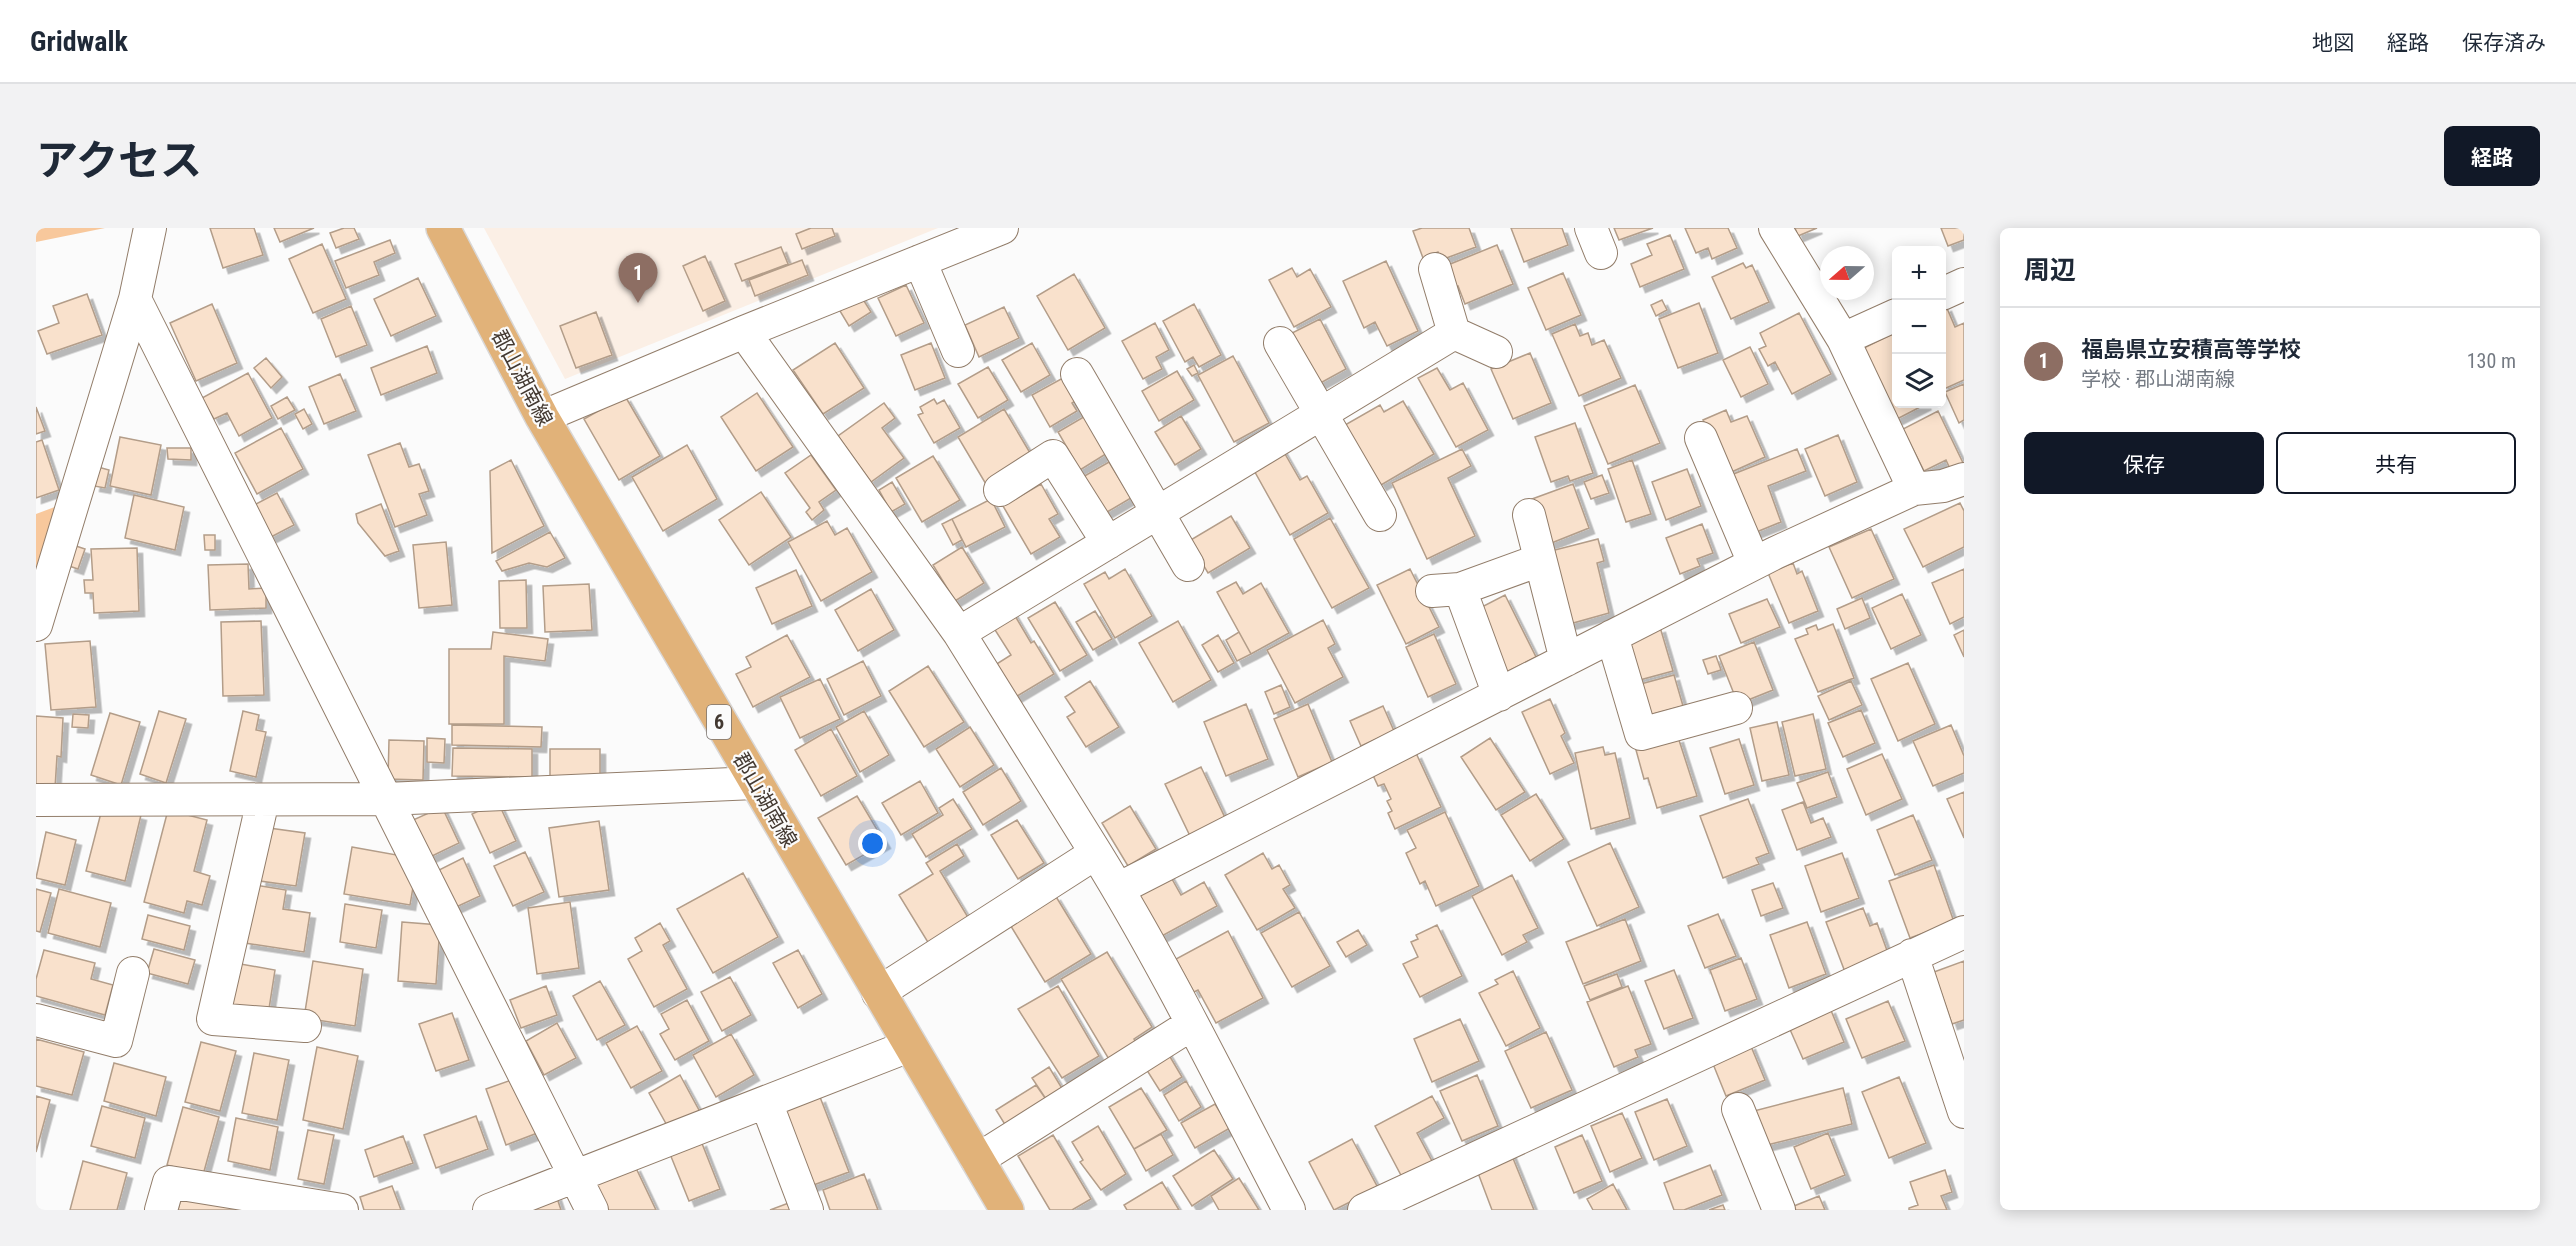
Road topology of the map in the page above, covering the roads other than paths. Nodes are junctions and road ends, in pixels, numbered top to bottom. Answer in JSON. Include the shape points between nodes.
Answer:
{"nodes":[{"id":1,"x":150,"y":228,"type":"edge"},
{"id":2,"x":443,"y":228,"type":"edge"},
{"id":3,"x":1002,"y":228,"type":"edge"},
{"id":4,"x":1775,"y":228,"type":"edge"},
{"id":5,"x":920,"y":261,"type":"junction"},
{"id":6,"x":1435,"y":269,"type":"dead end"},
{"id":7,"x":1964,"y":284,"type":"edge"},
{"id":8,"x":1946,"y":292,"type":"edge"},
{"id":9,"x":135,"y":299,"type":"junction"},
{"id":10,"x":1892,"y":317,"type":"edge"},
{"id":11,"x":744,"y":332,"type":"junction"},
{"id":12,"x":1454,"y":333,"type":"junction"},
{"id":13,"x":1843,"y":339,"type":"junction"},
{"id":14,"x":1280,"y":344,"type":"dead end"},
{"id":15,"x":958,"y":351,"type":"dead end"},
{"id":16,"x":1496,"y":352,"type":"dead end"},
{"id":17,"x":1077,"y":374,"type":"dead end"},
{"id":18,"x":1320,"y":414,"type":"junction"},
{"id":19,"x":542,"y":417,"type":"junction"},
{"id":20,"x":1701,"y":438,"type":"dead end"},
{"id":21,"x":1964,"y":479,"type":"edge"},
{"id":22,"x":1914,"y":489,"type":"junction"},
{"id":23,"x":1000,"y":490,"type":"dead end"},
{"id":24,"x":1159,"y":512,"type":"junction"},
{"id":25,"x":1380,"y":515,"type":"dead end"},
{"id":26,"x":1529,"y":515,"type":"dead end"},
{"id":27,"x":1108,"y":543,"type":"junction"},
{"id":28,"x":1540,"y":560,"type":"junction"},
{"id":29,"x":1754,"y":563,"type":"junction"},
{"id":30,"x":1188,"y":565,"type":"dead end"},
{"id":31,"x":36,"y":625,"type":"edge"},
{"id":32,"x":959,"y":633,"type":"junction"},
{"id":33,"x":1612,"y":636,"type":"junction"},
{"id":34,"x":1566,"y":660,"type":"junction"},
{"id":35,"x":1499,"y":695,"type":"junction"},
{"id":36,"x":1736,"y":708,"type":"dead end"},
{"id":37,"x":755,"y":783,"type":"junction"},
{"id":38,"x":386,"y":799,"type":"junction"},
{"id":39,"x":36,"y":800,"type":"edge"},
{"id":40,"x":262,"y":800,"type":"junction"},
{"id":41,"x":1096,"y":853,"type":"junction"},
{"id":42,"x":1118,"y":889,"type":"junction"},
{"id":43,"x":1964,"y":932,"type":"edge"},
{"id":44,"x":1912,"y":955,"type":"junction"},
{"id":45,"x":133,"y":973,"type":"dead end"},
{"id":46,"x":878,"y":993,"type":"junction"},
{"id":47,"x":36,"y":1020,"type":"edge"},
{"id":48,"x":1192,"y":1024,"type":"junction"},
{"id":49,"x":305,"y":1026,"type":"dead end"},
{"id":50,"x":909,"y":1046,"type":"junction"},
{"id":51,"x":766,"y":1102,"type":"junction"},
{"id":52,"x":1738,"y":1109,"type":"dead end"},
{"id":53,"x":1964,"y":1112,"type":"edge"},
{"id":54,"x":977,"y":1160,"type":"junction"},
{"id":55,"x":575,"y":1177,"type":"junction"},
{"id":56,"x":161,"y":1210,"type":"edge"},
{"id":57,"x":342,"y":1210,"type":"edge"},
{"id":58,"x":489,"y":1210,"type":"edge"},
{"id":59,"x":592,"y":1210,"type":"edge"},
{"id":60,"x":807,"y":1210,"type":"edge"},
{"id":61,"x":1007,"y":1210,"type":"edge"},
{"id":62,"x":1289,"y":1210,"type":"edge"},
{"id":63,"x":1365,"y":1210,"type":"edge"},
{"id":64,"x":1779,"y":1210,"type":"edge"}],
"edges":[{"from":1,"to":9,"type":"street"},
{"from":2,"to":19,"type":"main road","name":"郡山湖南線","number":"6"},
{"from":3,"to":5,"type":"street"},
{"from":4,"to":13,"type":"street"},
{"from":5,"to":11,"type":"street"},
{"from":5,"to":15,"type":"street"},
{"from":6,"to":12,"type":"street"},
{"from":7,"to":8,"type":"street"},
{"from":9,"to":31,"type":"street"},
{"from":9,"to":38,"type":"street"},
{"from":10,"to":13,"type":"street"},
{"from":11,"to":19,"type":"street"},
{"from":11,"to":32,"type":"street"},
{"from":12,"to":16,"type":"street"},
{"from":12,"to":18,"type":"street"},
{"from":13,"to":22,"type":"street"},
{"from":14,"to":18,"type":"street"},
{"from":17,"to":24,"type":"street"},
{"from":18,"to":24,"type":"street"},
{"from":18,"to":25,"type":"street"},
{"from":19,"to":37,"type":"main road","name":"郡山湖南線","number":"6"},
{"from":20,"to":29,"type":"street"},
{"from":21,"to":22,"type":"street"},
{"from":22,"to":29,"type":"street"},
{"from":23,"to":27,"type":"street","via":[[1053,456]]},
{"from":24,"to":27,"type":"street"},
{"from":24,"to":30,"type":"street"},
{"from":26,"to":28,"type":"street"},
{"from":27,"to":32,"type":"street"},
{"from":28,"to":34,"type":"street"},
{"from":28,"to":35,"type":"street","via":[[1446,590]]},
{"from":29,"to":33,"type":"street"},
{"from":32,"to":41,"type":"street"},
{"from":33,"to":34,"type":"street"},
{"from":33,"to":36,"type":"street","via":[[1641,734]]},
{"from":34,"to":35,"type":"street"},
{"from":35,"to":42,"type":"street"},
{"from":37,"to":38,"type":"street"},
{"from":37,"to":46,"type":"main road","name":"郡山湖南線","number":"6"},
{"from":38,"to":40,"type":"street"},
{"from":38,"to":55,"type":"street"},
{"from":39,"to":40,"type":"street"},
{"from":40,"to":49,"type":"street","via":[[213,1018]]},
{"from":41,"to":42,"type":"street"},
{"from":41,"to":46,"type":"street"},
{"from":42,"to":48,"type":"street"},
{"from":43,"to":44,"type":"street"},
{"from":44,"to":53,"type":"street"},
{"from":44,"to":63,"type":"street"},
{"from":45,"to":47,"type":"street","via":[[116,1041]]},
{"from":46,"to":50,"type":"main road","name":"郡山湖南線","number":"6"},
{"from":48,"to":54,"type":"street"},
{"from":48,"to":62,"type":"street"},
{"from":50,"to":51,"type":"street"},
{"from":50,"to":54,"type":"main road","name":"郡山湖南線","number":"6"},
{"from":51,"to":55,"type":"street"},
{"from":51,"to":60,"type":"street"},
{"from":52,"to":64,"type":"street"},
{"from":54,"to":61,"type":"main road","name":"郡山湖南線","number":"6"},
{"from":55,"to":58,"type":"street"},
{"from":55,"to":59,"type":"street"},
{"from":56,"to":57,"type":"street","via":[[169,1182]]}]}
